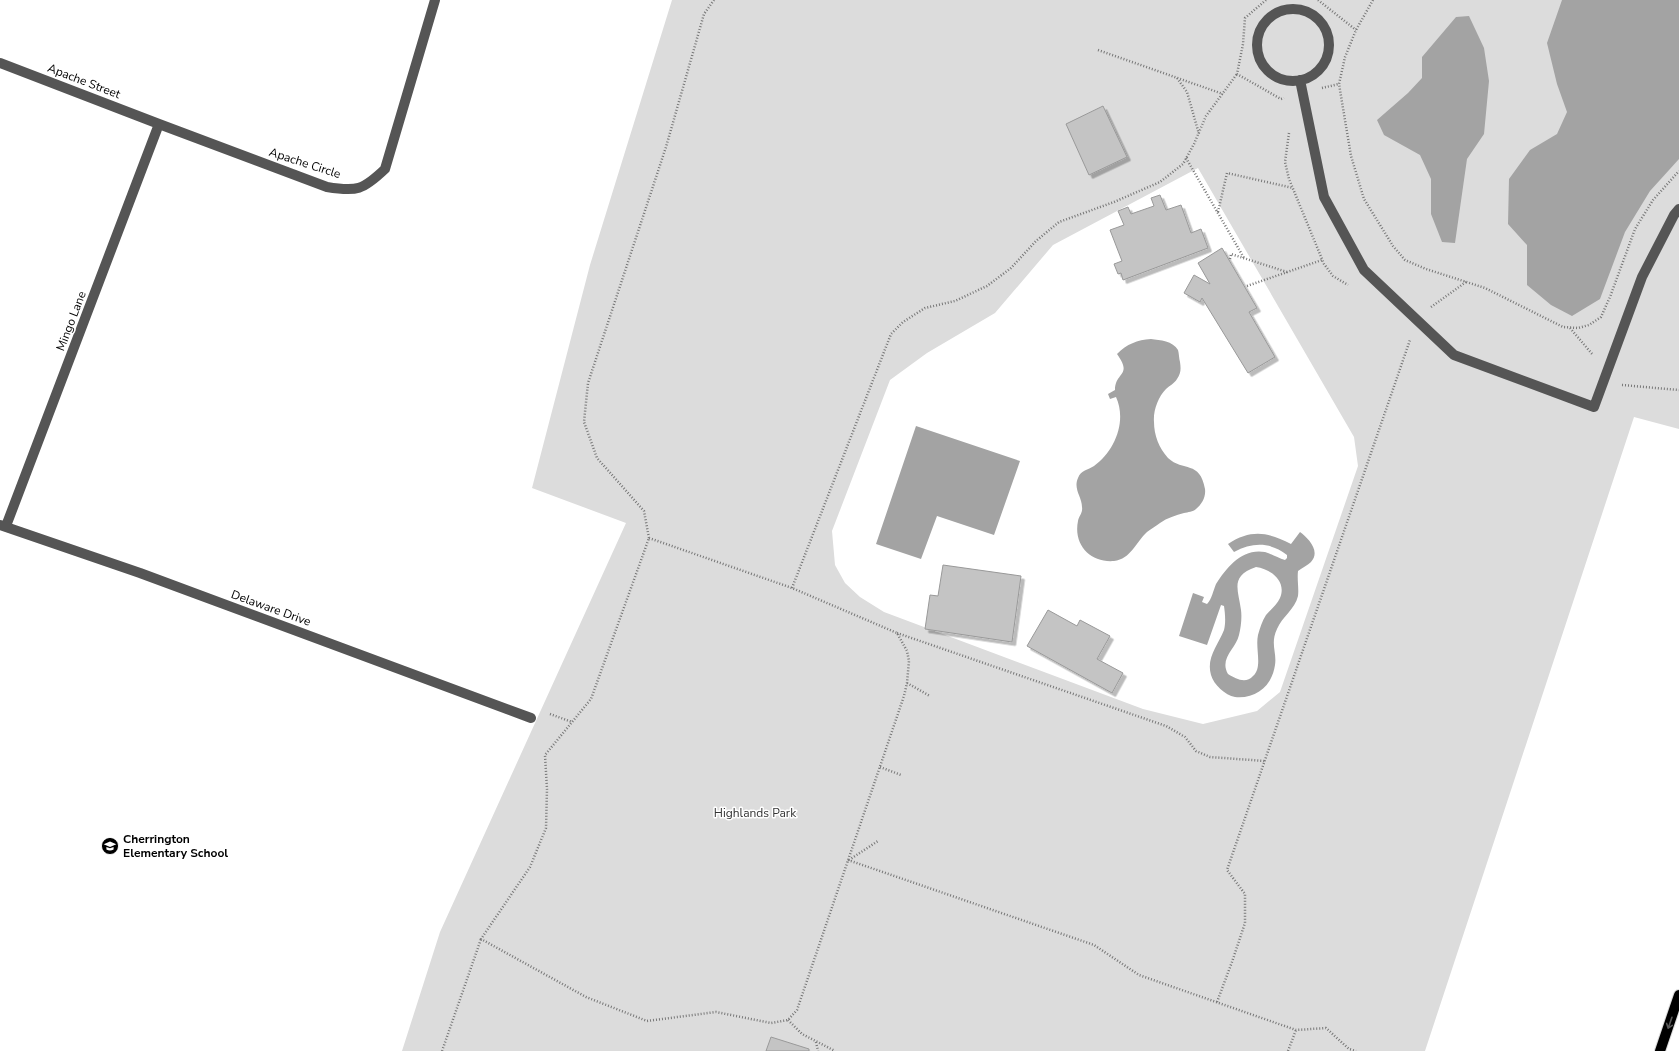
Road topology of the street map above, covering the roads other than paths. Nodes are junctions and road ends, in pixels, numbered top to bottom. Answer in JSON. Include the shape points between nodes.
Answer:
{"nodes":[{"id":1,"x":435,"y":0,"type":"edge"},
{"id":2,"x":0,"y":62,"type":"edge"},
{"id":3,"x":1300,"y":80,"type":"junction"},
{"id":4,"x":160,"y":124,"type":"junction"},
{"id":5,"x":1679,"y":209,"type":"edge"},
{"id":6,"x":3,"y":525,"type":"edge"},
{"id":7,"x":531,"y":718,"type":"dead end"},
{"id":8,"x":1679,"y":995,"type":"edge"},
{"id":9,"x":1660,"y":1051,"type":"edge"}],
"edges":[{"from":1,"to":4,"type":"street","name":"Apache Circle","via":[[385,169],[369,184],[349,190],[327,187]]},
{"from":2,"to":4,"type":"street","name":"Apache Street"},
{"from":3,"to":3,"type":"street","via":[[1312,76],[1321,67],[1327,56],[1327,32],[1321,21],[1313,14],[1299,9],[1287,9],[1276,12],[1260,29],[1258,51],[1261,62],[1268,71],[1278,77]]},
{"from":3,"to":5,"type":"street","via":[[1324,197],[1364,270],[1454,355],[1594,407],[1642,277]]},
{"from":4,"to":6,"type":"street","name":"Mingo Lane"},
{"from":6,"to":7,"type":"street","name":"Delaware Drive"},
{"from":8,"to":9,"type":"main road","one_way":true}]}
